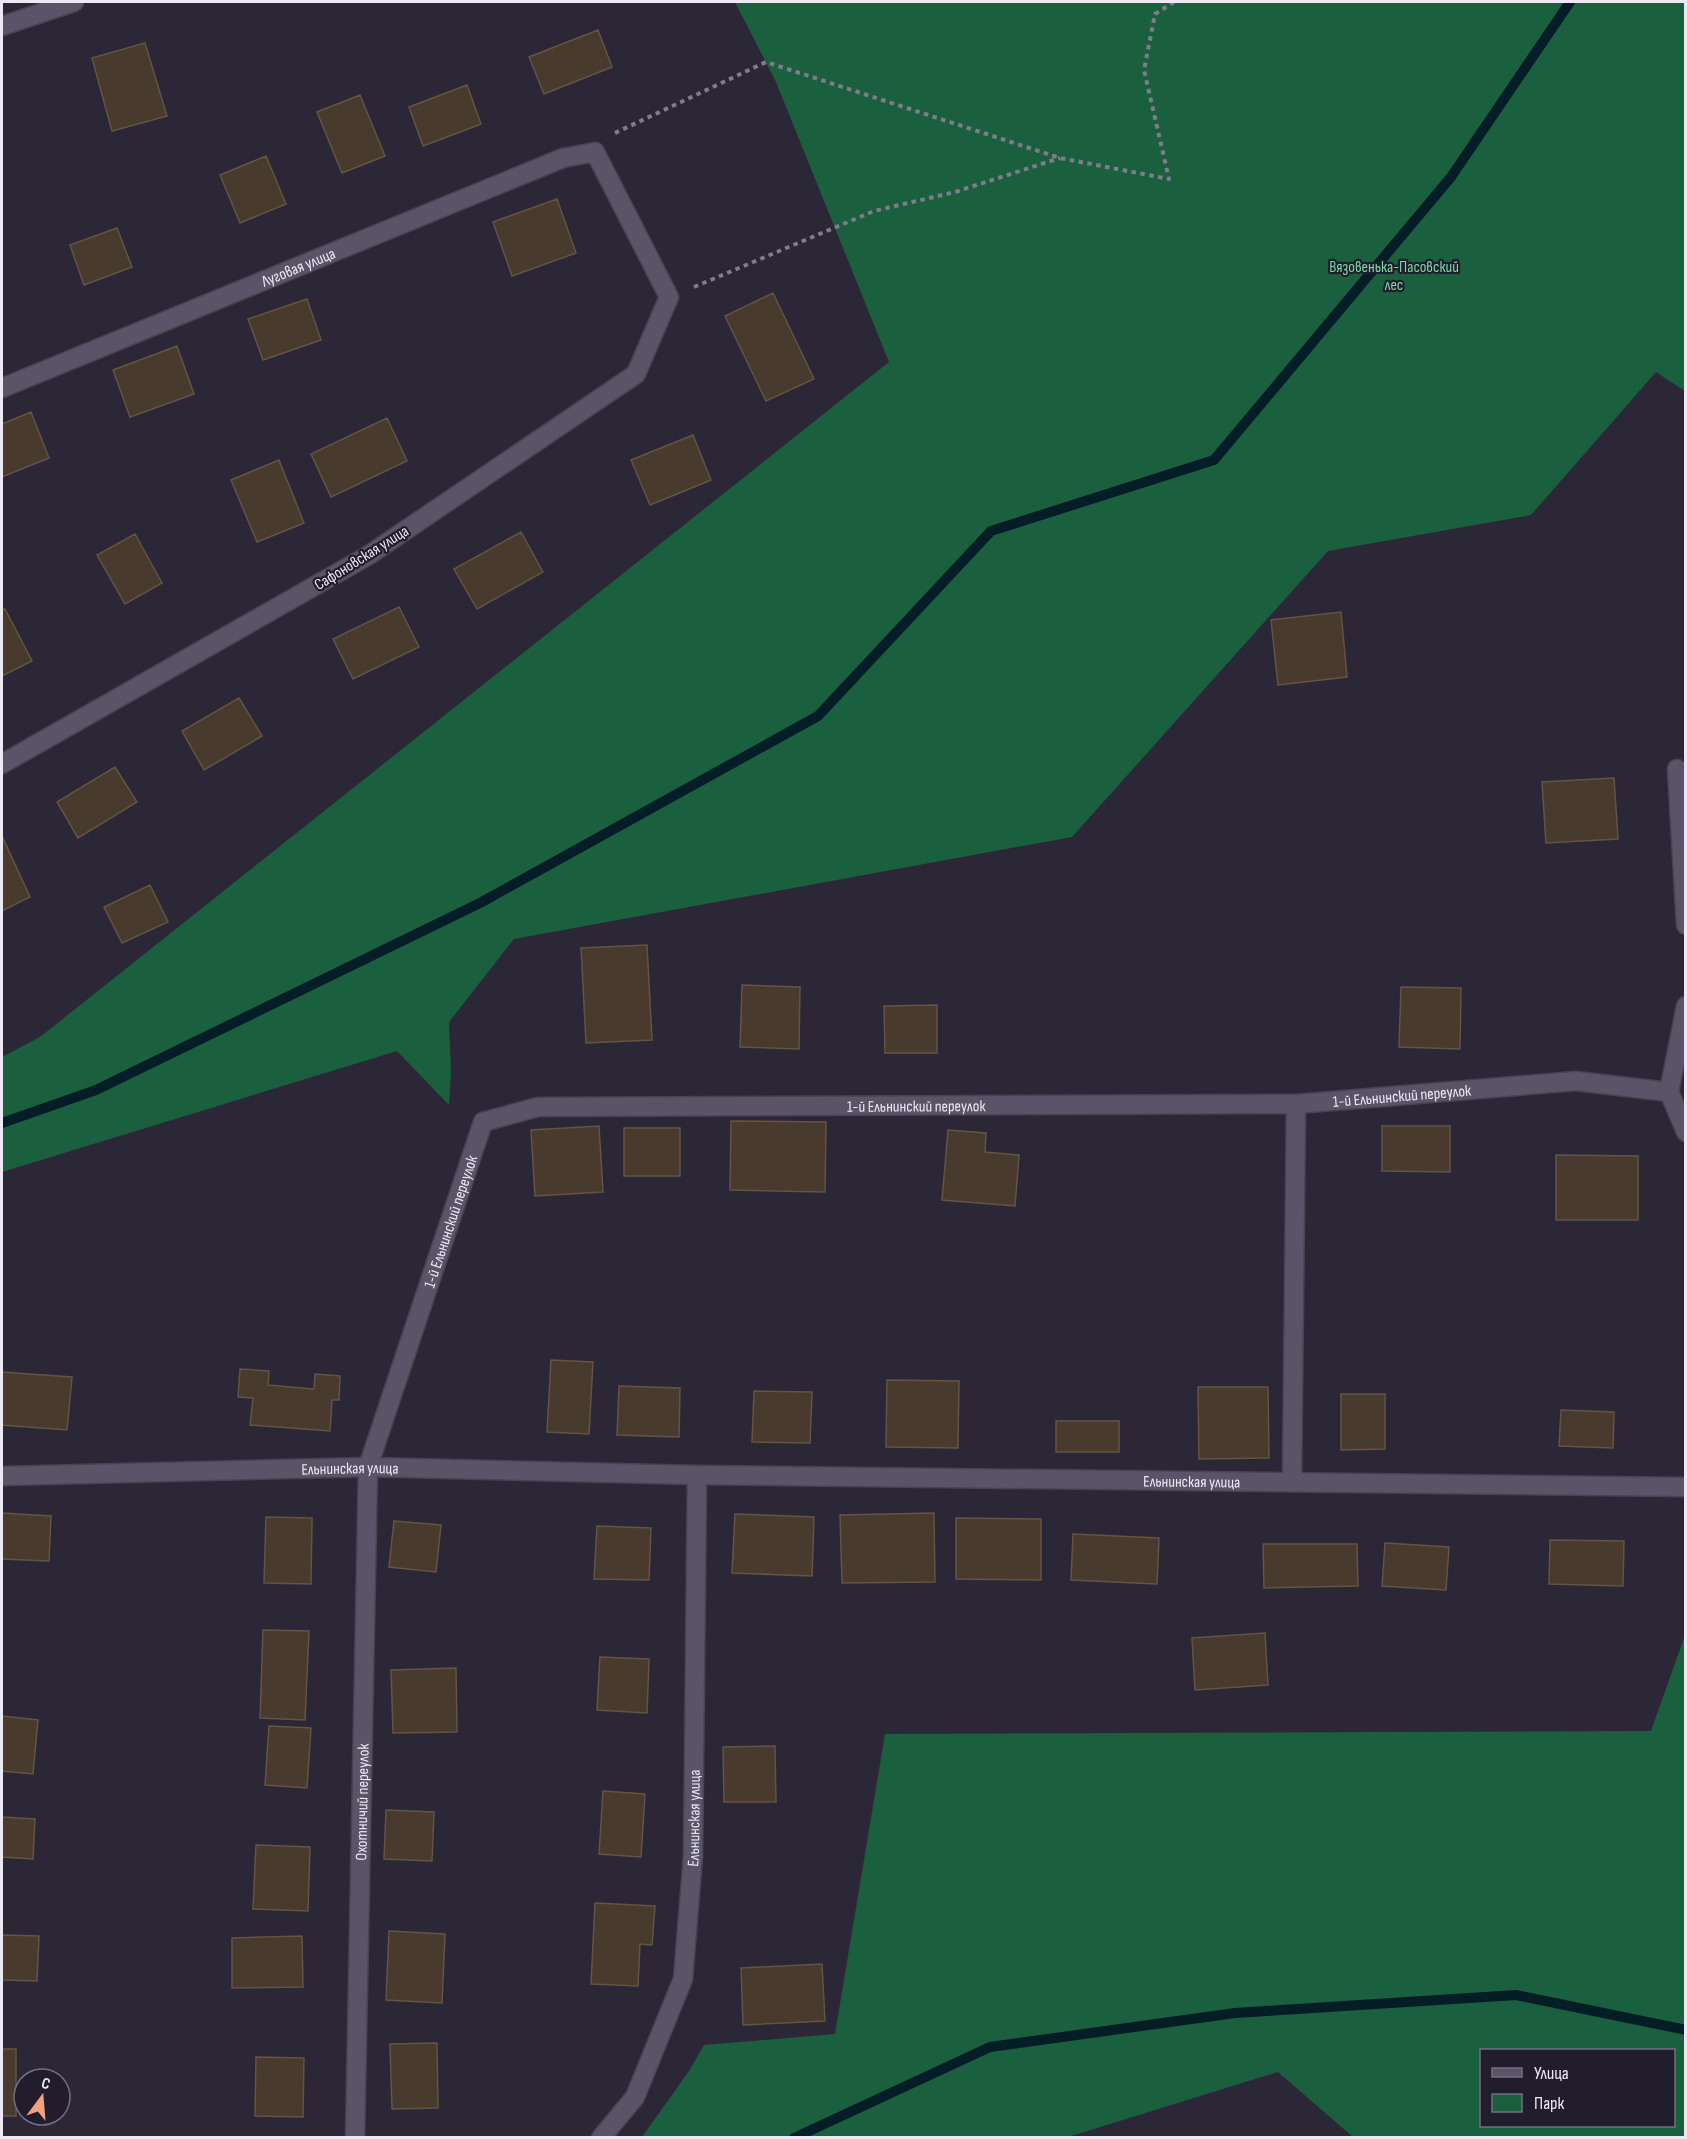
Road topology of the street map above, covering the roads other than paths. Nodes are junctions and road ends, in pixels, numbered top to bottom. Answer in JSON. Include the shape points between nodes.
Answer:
{"nodes":[{"id":1,"x":74,"y":2,"type":"edge"},
{"id":2,"x":2,"y":26,"type":"edge"},
{"id":3,"x":595,"y":152,"type":"joint"},
{"id":4,"x":2,"y":388,"type":"edge"},
{"id":5,"x":2,"y":764,"type":"edge"},
{"id":6,"x":1677,"y":769,"type":"dead end"},
{"id":7,"x":1686,"y":925,"type":"edge"},
{"id":8,"x":1686,"y":1006,"type":"edge"},
{"id":9,"x":1669,"y":1092,"type":"junction"},
{"id":10,"x":1296,"y":1104,"type":"junction"},
{"id":11,"x":1686,"y":1132,"type":"edge"},
{"id":12,"x":368,"y":1467,"type":"junction"},
{"id":13,"x":697,"y":1475,"type":"junction"},
{"id":14,"x":2,"y":1476,"type":"edge"},
{"id":15,"x":1292,"y":1482,"type":"junction"},
{"id":16,"x":1686,"y":1487,"type":"edge"},
{"id":17,"x":355,"y":2138,"type":"edge"},
{"id":18,"x":601,"y":2138,"type":"edge"}],
"edges":[{"from":1,"to":2,"type":"street"},
{"from":3,"to":4,"type":"street","name":"Луговая улица","via":[[562,158]]},
{"from":3,"to":5,"type":"street","name":"Сафоновская улица","via":[[669,297],[636,374],[369,555]]},
{"from":6,"to":7,"type":"street"},
{"from":8,"to":9,"type":"street"},
{"from":9,"to":10,"type":"street","name":"1-й Ельнинский переулок","via":[[1576,1081]]},
{"from":9,"to":11,"type":"street"},
{"from":10,"to":12,"type":"street","name":"1-й Ельнинский переулок","via":[[538,1107],[483,1122]]},
{"from":10,"to":15,"type":"street"},
{"from":12,"to":13,"type":"street","name":"Ельнинская улица"},
{"from":12,"to":14,"type":"street","name":"Ельнинская улица"},
{"from":12,"to":17,"type":"street","name":"Охотничий переулок"},
{"from":13,"to":15,"type":"street","name":"Ельнинская улица"},
{"from":13,"to":18,"type":"street","name":"Ельнинская улица","via":[[693,1856],[683,1979],[635,2097]]},
{"from":15,"to":16,"type":"street","name":"Ельнинская улица"}]}
